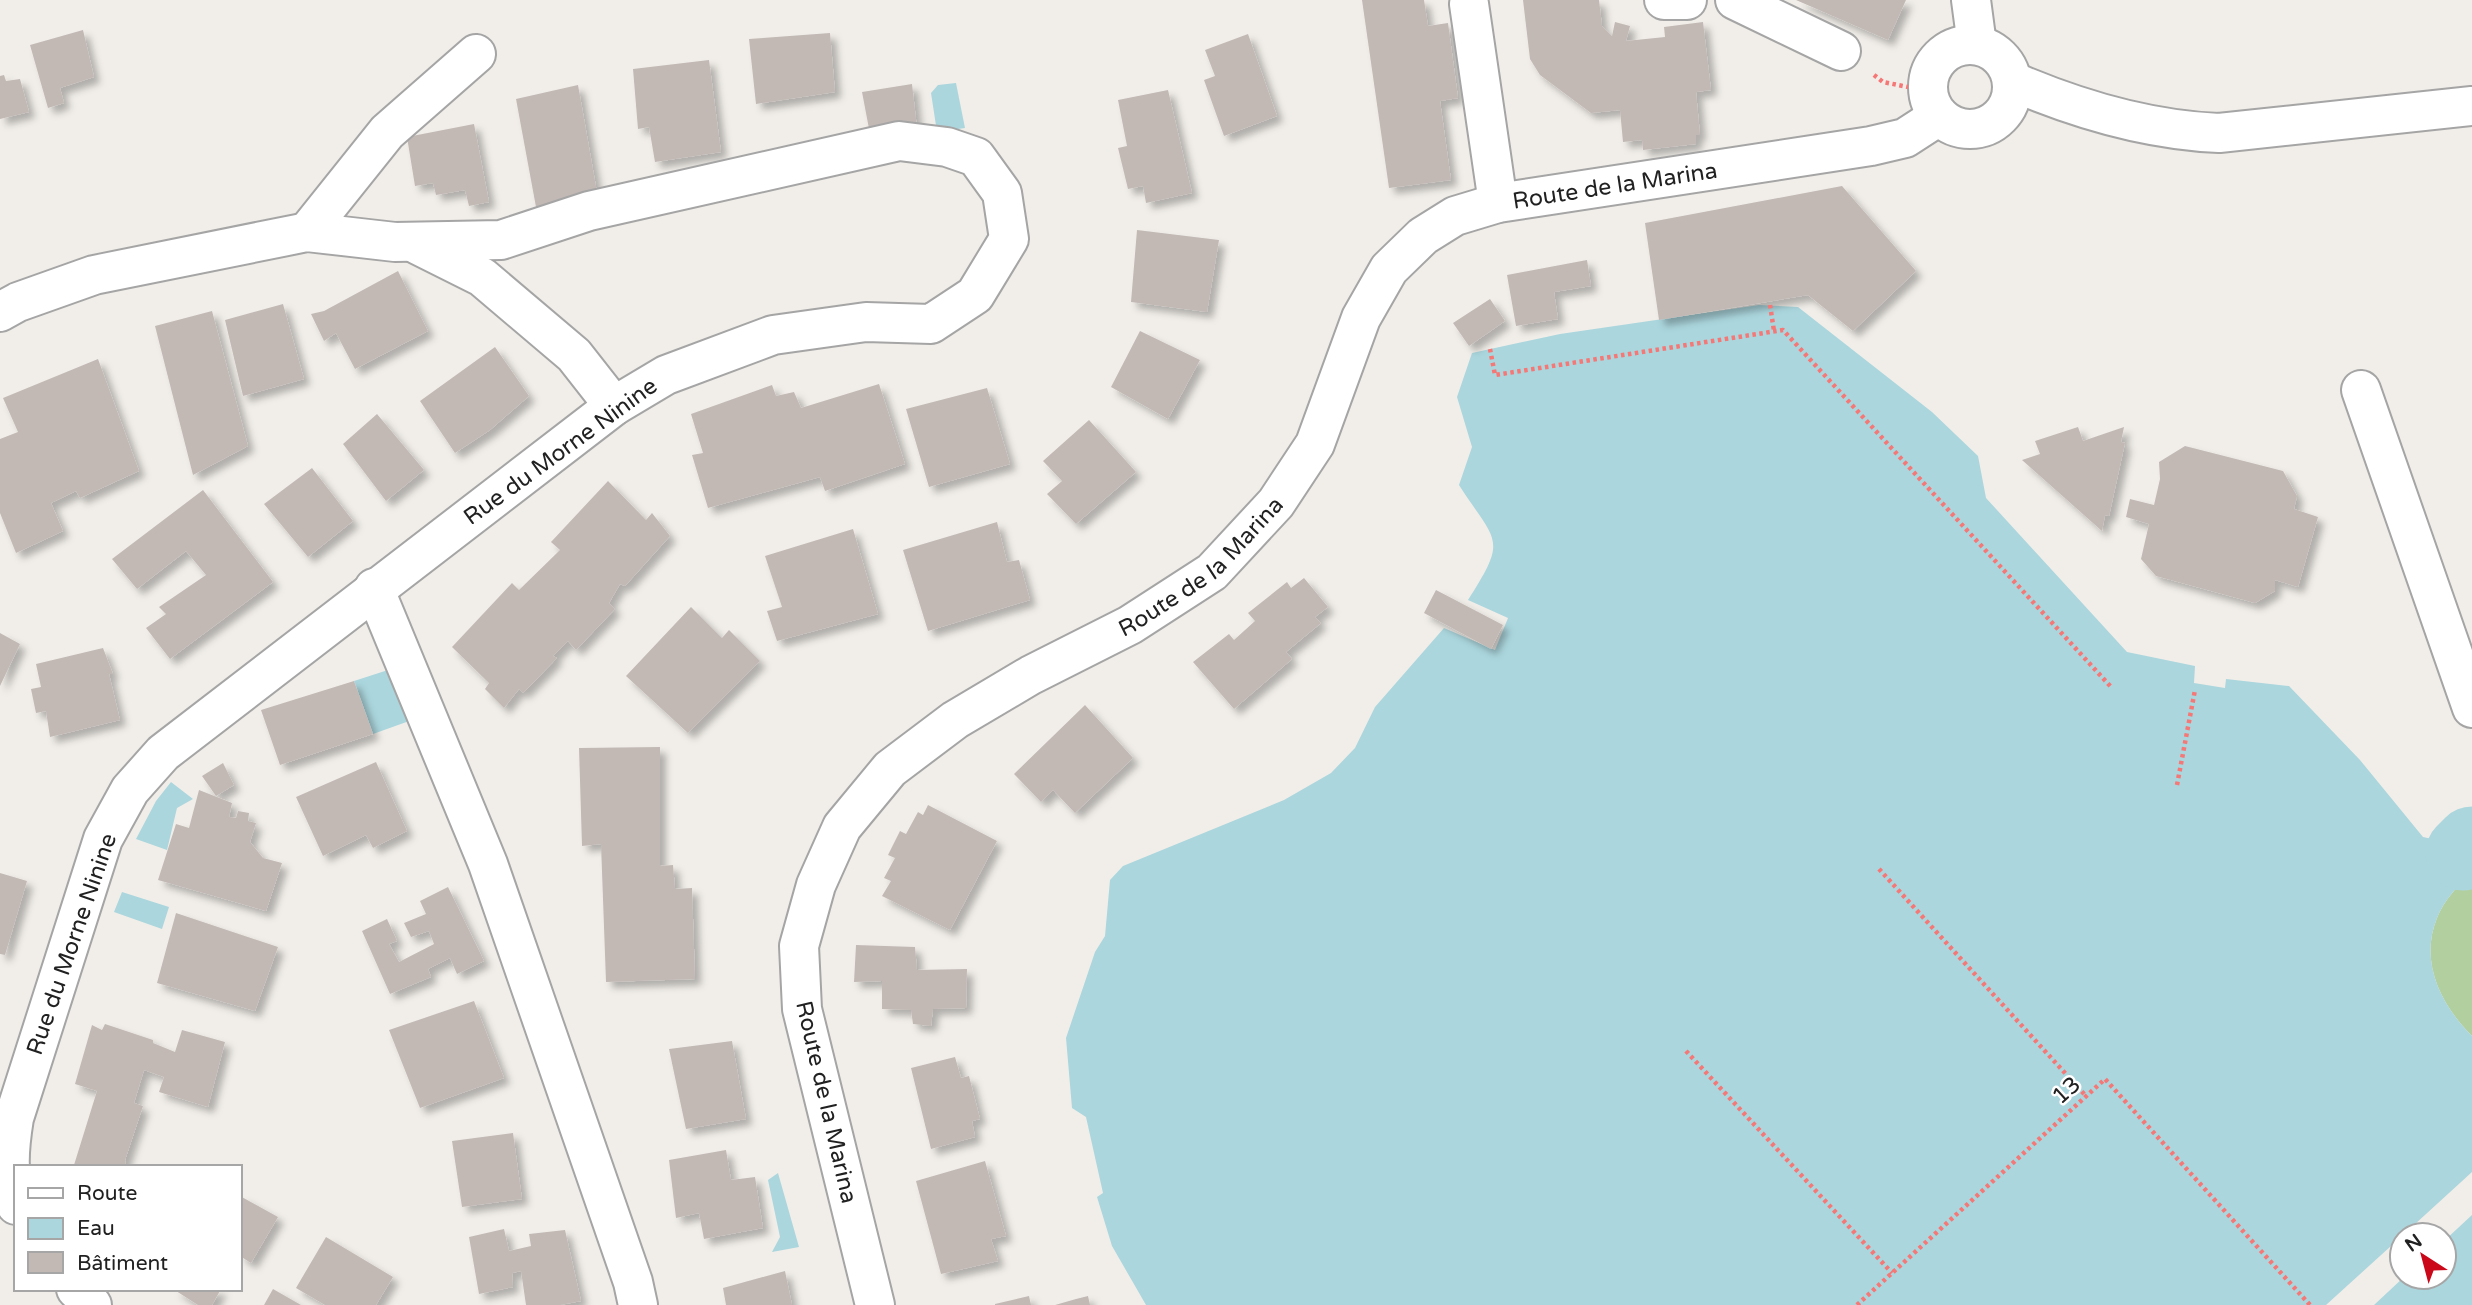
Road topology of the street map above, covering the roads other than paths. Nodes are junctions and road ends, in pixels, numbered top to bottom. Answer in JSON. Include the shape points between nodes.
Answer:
{"nodes":[{"id":1,"x":1664,"y":0,"type":"edge"},
{"id":2,"x":1687,"y":0,"type":"edge"},
{"id":3,"x":1735,"y":0,"type":"edge"},
{"id":4,"x":1971,"y":0,"type":"edge"},
{"id":5,"x":1469,"y":5,"type":"dead end"},
{"id":6,"x":1977,"y":45,"type":"junction"},
{"id":7,"x":1841,"y":51,"type":"road end"},
{"id":8,"x":475,"y":54,"type":"dead end"},
{"id":9,"x":2012,"y":81,"type":"junction"},
{"id":10,"x":1934,"y":104,"type":"junction"},
{"id":11,"x":2472,"y":106,"type":"edge"},
{"id":12,"x":1498,"y":203,"type":"junction"},
{"id":13,"x":307,"y":232,"type":"junction"},
{"id":14,"x":413,"y":242,"type":"junction"},
{"id":15,"x":0,"y":312,"type":"edge"},
{"id":16,"x":2361,"y":390,"type":"dead end"},
{"id":17,"x":614,"y":406,"type":"junction"},
{"id":18,"x":374,"y":588,"type":"junction"},
{"id":19,"x":2472,"y":708,"type":"edge"},
{"id":20,"x":14,"y":1198,"type":"edge"},
{"id":21,"x":78,"y":1291,"type":"edge"},
{"id":22,"x":92,"y":1305,"type":"edge"},
{"id":23,"x":638,"y":1305,"type":"edge"},
{"id":24,"x":875,"y":1305,"type":"edge"}],
"edges":[{"from":1,"to":2,"type":"street"},
{"from":3,"to":7,"type":"street"},
{"from":4,"to":6,"type":"street"},
{"from":5,"to":12,"type":"street"},
{"from":6,"to":9,"type":"street","via":[[2000,58]]},
{"from":6,"to":10,"type":"street","via":[[1964,45],[1941,57],[1933,67]]},
{"from":8,"to":13,"type":"street","via":[[387,132]]},
{"from":9,"to":10,"type":"street","via":[[2008,104],[1993,122],[1971,129],[1948,123]]},
{"from":9,"to":11,"type":"street","via":[[2095,110],[2190,132],[2219,133]]},
{"from":10,"to":12,"type":"street","name":"Route de la Marina","via":[[1905,138],[1871,146]]},
{"from":12,"to":24,"type":"street","name":"Route de la Marina","via":[[1455,216],[1423,236],[1389,269],[1361,318],[1315,444],[1276,503],[1212,572],[1130,625],[1031,674],[955,720],[890,769],[842,827],[816,885],[799,946],[802,1009]]},
{"from":13,"to":14,"type":"street","name":"Rue du Morne Ninine"},
{"from":13,"to":15,"type":"street","name":"Rue du Morne Ninine","via":[[94,275]]},
{"from":14,"to":17,"type":"street","via":[[482,277],[574,355]]},
{"from":14,"to":17,"type":"street","name":"Rue du Morne Ninine","via":[[501,240],[589,211],[899,141],[947,147],[976,157],[1002,193],[1009,239],[975,295],[931,324],[866,323],[773,335],[666,375]]},
{"from":16,"to":19,"type":"street"},
{"from":17,"to":18,"type":"street","name":"Rue du Morne Ninine"},
{"from":18,"to":20,"type":"street","name":"Rue du Morne Ninine","via":[[163,753],[130,790],[103,839],[14,1118],[9,1180]]},
{"from":18,"to":23,"type":"street","via":[[488,864]]},
{"from":21,"to":22,"type":"street"}]}
